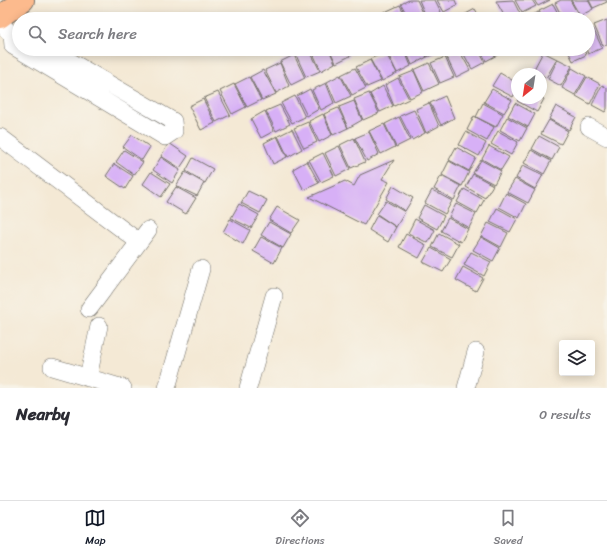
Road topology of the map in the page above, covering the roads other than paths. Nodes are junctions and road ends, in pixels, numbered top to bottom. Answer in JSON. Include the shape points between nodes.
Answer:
{"nodes":[{"id":1,"x":23,"y":0,"type":"edge"},
{"id":2,"x":0,"y":17,"type":"edge"},
{"id":3,"x":0,"y":23,"type":"edge"},
{"id":4,"x":12,"y":31,"type":"edge"},
{"id":5,"x":30,"y":56,"type":"edge"},
{"id":6,"x":61,"y":56,"type":"edge"},
{"id":7,"x":589,"y":127,"type":"dead end"},
{"id":8,"x":0,"y":137,"type":"edge"},
{"id":9,"x":607,"y":137,"type":"edge"},
{"id":10,"x":201,"y":269,"type":"dead end"},
{"id":11,"x":274,"y":296,"type":"dead end"},
{"id":12,"x":90,"y":309,"type":"dead end"},
{"id":13,"x":99,"y":326,"type":"dead end"},
{"id":14,"x":476,"y":352,"type":"dead end"},
{"id":15,"x":52,"y":367,"type":"dead end"},
{"id":16,"x":88,"y":378,"type":"junction"},
{"id":17,"x":123,"y":388,"type":"edge"},
{"id":18,"x":168,"y":388,"type":"edge"},
{"id":19,"x":248,"y":388,"type":"edge"},
{"id":20,"x":466,"y":388,"type":"edge"}],
"edges":[{"from":1,"to":2,"type":"highway"},
{"from":3,"to":4,"type":"street"},
{"from":5,"to":6,"type":"street","via":[[165,137],[174,131],[173,121]]},
{"from":7,"to":9,"type":"street"},
{"from":8,"to":12,"type":"street","via":[[144,236]]},
{"from":10,"to":18,"type":"street"},
{"from":11,"to":19,"type":"street"},
{"from":13,"to":16,"type":"street"},
{"from":14,"to":20,"type":"street"},
{"from":15,"to":16,"type":"street"},
{"from":16,"to":17,"type":"street"}]}
